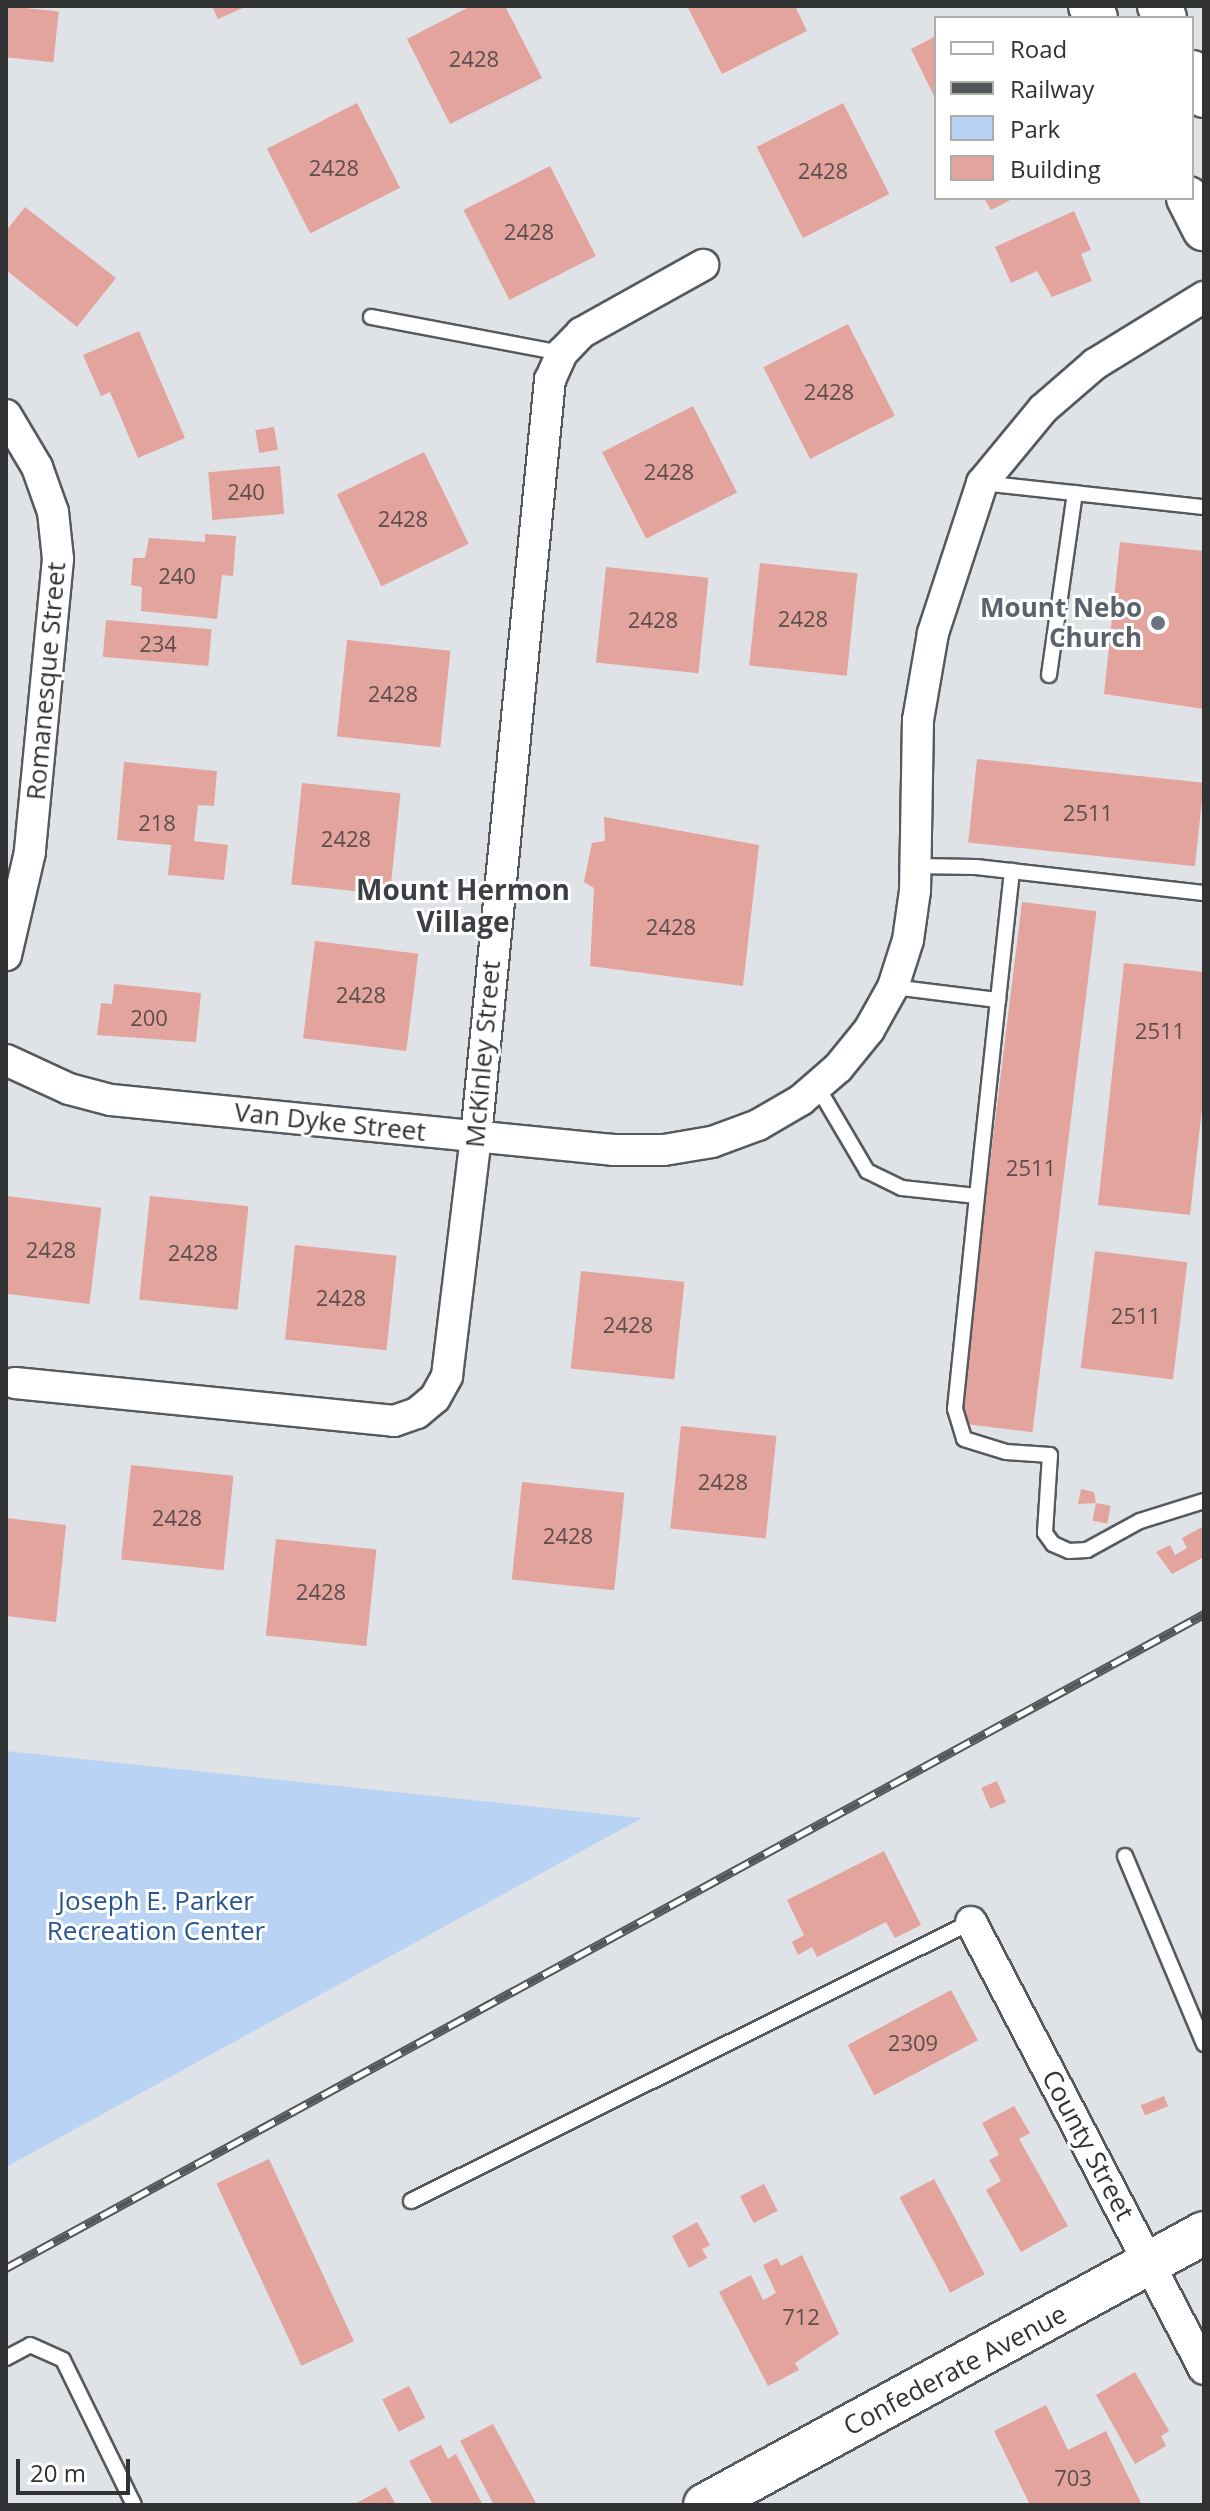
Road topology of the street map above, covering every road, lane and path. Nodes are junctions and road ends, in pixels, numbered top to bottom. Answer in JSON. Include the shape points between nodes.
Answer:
{"nodes":[{"id":1,"x":1194,"y":76,"type":"edge"},
{"id":2,"x":1204,"y":96,"type":"edge"},
{"id":3,"x":1189,"y":200,"type":"edge"},
{"id":4,"x":1204,"y":229,"type":"edge"},
{"id":5,"x":703,"y":265,"type":"dead end"},
{"id":6,"x":1204,"y":297,"type":"edge"},
{"id":7,"x":371,"y":317,"type":"dead end"},
{"id":8,"x":562,"y":353,"type":"junction"},
{"id":9,"x":6,"y":415,"type":"edge"},
{"id":10,"x":982,"y":483,"type":"junction"},
{"id":11,"x":1075,"y":493,"type":"junction"},
{"id":12,"x":1204,"y":507,"type":"edge"},
{"id":13,"x":1049,"y":675,"type":"dead end"},
{"id":14,"x":914,"y":860,"type":"junction"},
{"id":15,"x":1012,"y":871,"type":"junction"},
{"id":16,"x":14,"y":889,"type":"edge"},
{"id":17,"x":1204,"y":893,"type":"edge"},
{"id":18,"x":6,"y":955,"type":"edge"},
{"id":19,"x":893,"y":987,"type":"junction"},
{"id":20,"x":998,"y":1000,"type":"junction"},
{"id":21,"x":6,"y":1060,"type":"edge"},
{"id":22,"x":817,"y":1086,"type":"junction"},
{"id":23,"x":476,"y":1137,"type":"junction"},
{"id":24,"x":977,"y":1196,"type":"junction"},
{"id":25,"x":15,"y":1383,"type":"dead end"},
{"id":26,"x":1204,"y":1501,"type":"edge"},
{"id":27,"x":1125,"y":1856,"type":"dead end"},
{"id":28,"x":971,"y":1922,"type":"joint"},
{"id":29,"x":1204,"y":2044,"type":"edge"},
{"id":30,"x":411,"y":2201,"type":"dead end"},
{"id":31,"x":1204,"y":2233,"type":"edge"},
{"id":32,"x":1150,"y":2264,"type":"junction"},
{"id":33,"x":6,"y":2358,"type":"edge"},
{"id":34,"x":1204,"y":2369,"type":"edge"},
{"id":35,"x":726,"y":2500,"type":"edge"},
{"id":36,"x":134,"y":2505,"type":"edge"}],
"edges":[{"from":1,"to":2,"type":"main road"},
{"from":3,"to":4,"type":"main road"},
{"from":5,"to":8,"type":"street","name":"McKinley Street","via":[[581,333]]},
{"from":6,"to":10,"type":"street","via":[[1095,364],[1043,409]]},
{"from":7,"to":8,"type":"lane"},
{"from":8,"to":23,"type":"street","name":"McKinley Street","via":[[550,380]]},
{"from":9,"to":16,"type":"street","name":"Romanesque Street","via":[[37,467],[53,512],[58,559]]},
{"from":10,"to":11,"type":"lane"},
{"from":10,"to":14,"type":"street","name":"Van Dyke Street","via":[[933,633],[918,720]]},
{"from":11,"to":12,"type":"lane"},
{"from":11,"to":13,"type":"lane"},
{"from":14,"to":15,"type":"lane"},
{"from":14,"to":19,"type":"street","name":"Van Dyke Street","via":[[908,940]]},
{"from":15,"to":17,"type":"lane"},
{"from":15,"to":20,"type":"lane"},
{"from":16,"to":18,"type":"street","name":"Romanesque Street"},
{"from":19,"to":20,"type":"lane"},
{"from":19,"to":22,"type":"street","name":"Van Dyke Street","via":[[869,1030]]},
{"from":20,"to":24,"type":"lane"},
{"from":21,"to":23,"type":"street","name":"Van Dyke Street","via":[[69,1089],[111,1100]]},
{"from":22,"to":23,"type":"street","name":"Van Dyke Street","via":[[758,1125],[712,1142],[664,1150]]},
{"from":22,"to":24,"type":"lane","via":[[867,1171],[902,1188]]},
{"from":23,"to":25,"type":"street","name":"McKinley Street","via":[[447,1376],[435,1398],[417,1413],[394,1421]]},
{"from":24,"to":26,"type":"lane","via":[[955,1409],[964,1439],[1006,1452],[1050,1455],[1045,1533],[1069,1551],[1087,1550],[1140,1521]]},
{"from":27,"to":29,"type":"lane"},
{"from":28,"to":30,"type":"lane"},
{"from":28,"to":32,"type":"street","name":"County Street"},
{"from":31,"to":32,"type":"main road","name":"Confederate Avenue"},
{"from":32,"to":34,"type":"street","name":"County Street"},
{"from":32,"to":35,"type":"main road","name":"Confederate Avenue"},
{"from":33,"to":36,"type":"lane","via":[[30,2345],[63,2360]]}]}
